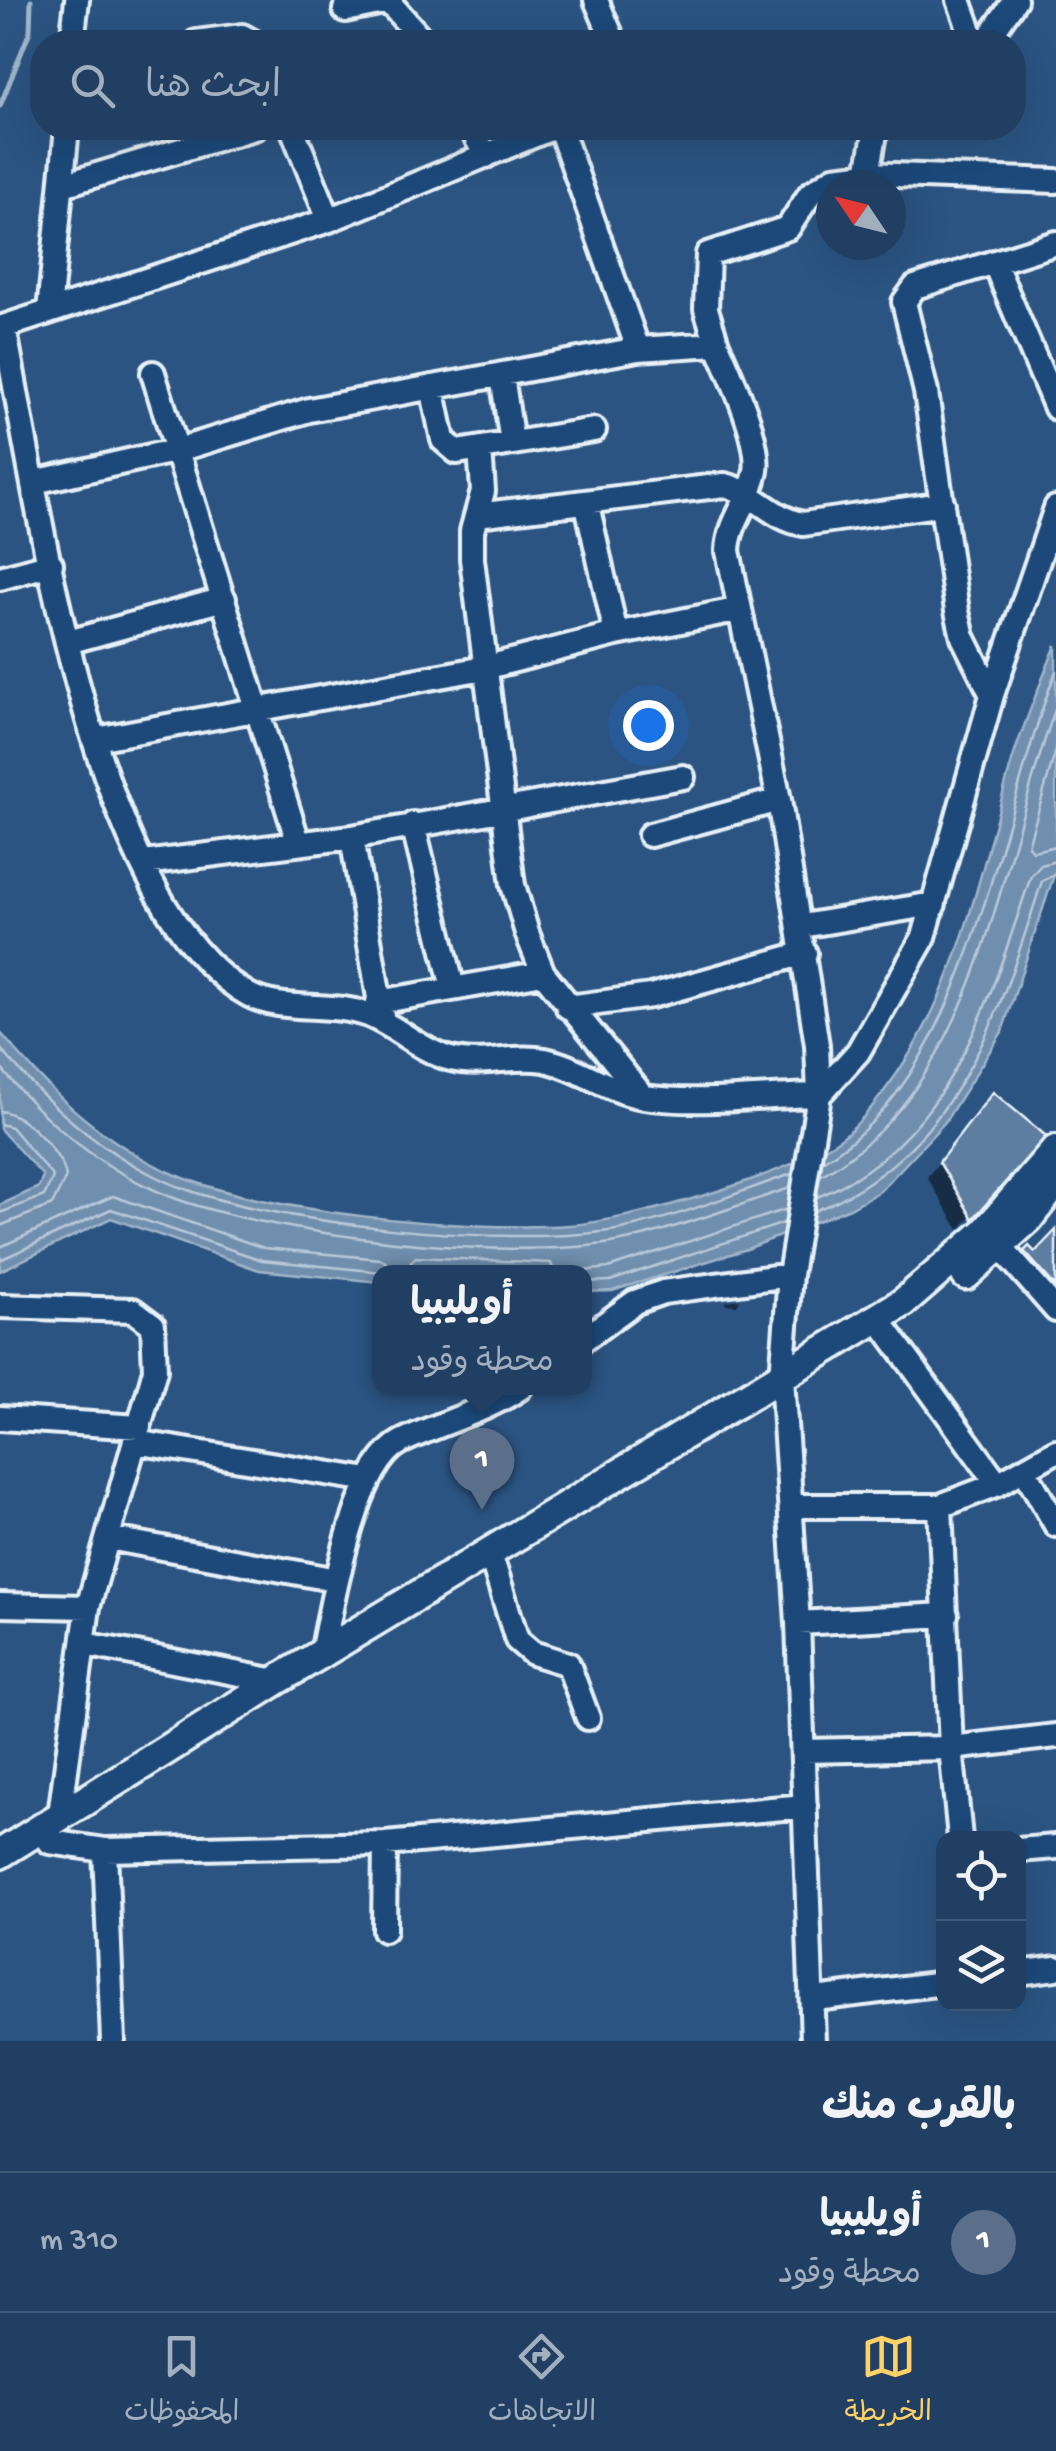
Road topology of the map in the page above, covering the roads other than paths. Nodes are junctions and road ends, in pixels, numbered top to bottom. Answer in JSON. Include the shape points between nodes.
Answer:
{"nodes":[{"id":1,"x":77,"y":0,"type":"edge"},
{"id":2,"x":596,"y":0,"type":"edge"},
{"id":3,"x":960,"y":0,"type":"edge"},
{"id":4,"x":1015,"y":0,"type":"edge"},
{"id":5,"x":346,"y":10,"type":"dead end"},
{"id":6,"x":73,"y":30,"type":"edge"},
{"id":7,"x":414,"y":30,"type":"edge"},
{"id":8,"x":609,"y":30,"type":"edge"},
{"id":9,"x":970,"y":30,"type":"edge"},
{"id":10,"x":994,"y":30,"type":"edge"},
{"id":11,"x":66,"y":140,"type":"edge"},
{"id":12,"x":214,"y":140,"type":"edge"},
{"id":13,"x":297,"y":140,"type":"edge"},
{"id":14,"x":477,"y":140,"type":"edge"},
{"id":15,"x":524,"y":140,"type":"edge"},
{"id":16,"x":564,"y":140,"type":"edge"},
{"id":17,"x":874,"y":140,"type":"edge"},
{"id":18,"x":486,"y":156,"type":"junction"},
{"id":19,"x":869,"y":170,"type":"edge"},
{"id":20,"x":906,"y":175,"type":"edge"},
{"id":21,"x":1056,"y":181,"type":"edge"},
{"id":22,"x":63,"y":185,"type":"junction"},
{"id":23,"x":816,"y":190,"type":"edge"},
{"id":24,"x":329,"y":220,"type":"junction"},
{"id":25,"x":1056,"y":243,"type":"edge"},
{"id":26,"x":994,"y":262,"type":"junction"},
{"id":27,"x":48,"y":312,"type":"junction"},
{"id":28,"x":2,"y":327,"type":"edge"},
{"id":29,"x":718,"y":344,"type":"junction"},
{"id":30,"x":638,"y":349,"type":"junction"},
{"id":31,"x":153,"y":373,"type":"dead end"},
{"id":32,"x":502,"y":374,"type":"junction"},
{"id":33,"x":432,"y":388,"type":"junction"},
{"id":34,"x":1056,"y":408,"type":"edge"},
{"id":35,"x":594,"y":430,"type":"dead end"},
{"id":36,"x":512,"y":443,"type":"junction"},
{"id":37,"x":480,"y":448,"type":"junction"},
{"id":38,"x":178,"y":450,"type":"junction"},
{"id":39,"x":34,"y":482,"type":"junction"},
{"id":40,"x":747,"y":492,"type":"junction"},
{"id":41,"x":587,"y":504,"type":"junction"},
{"id":42,"x":943,"y":504,"type":"junction"},
{"id":43,"x":1056,"y":508,"type":"edge"},
{"id":44,"x":476,"y":515,"type":"junction"},
{"id":45,"x":52,"y":564,"type":"junction"},
{"id":46,"x":0,"y":578,"type":"edge"},
{"id":47,"x":224,"y":599,"type":"junction"},
{"id":48,"x":736,"y":610,"type":"junction"},
{"id":49,"x":616,"y":634,"type":"junction"},
{"id":50,"x":68,"y":642,"type":"junction"},
{"id":51,"x":484,"y":668,"type":"junction"},
{"id":52,"x":992,"y":695,"type":"junction"},
{"id":53,"x":256,"y":708,"type":"junction"},
{"id":54,"x":96,"y":739,"type":"junction"},
{"id":55,"x":683,"y":777,"type":"dead end"},
{"id":56,"x":779,"y":800,"type":"junction"},
{"id":57,"x":502,"y":807,"type":"junction"},
{"id":58,"x":413,"y":824,"type":"junction"},
{"id":59,"x":650,"y":835,"type":"dead end"},
{"id":60,"x":352,"y":837,"type":"junction"},
{"id":61,"x":298,"y":842,"type":"junction"},
{"id":62,"x":144,"y":863,"type":"junction"},
{"id":63,"x":934,"y":904,"type":"junction"},
{"id":64,"x":802,"y":926,"type":"junction"},
{"id":65,"x":805,"y":953,"type":"junction"},
{"id":66,"x":543,"y":973,"type":"junction"},
{"id":67,"x":453,"y":988,"type":"junction"},
{"id":68,"x":568,"y":1006,"type":"junction"},
{"id":69,"x":380,"y":1012,"type":"junction"},
{"id":70,"x":818,"y":1095,"type":"junction"},
{"id":71,"x":643,"y":1097,"type":"junction"},
{"id":72,"x":1056,"y":1150,"type":"edge"},
{"id":73,"x":1056,"y":1183,"type":"edge"},
{"id":74,"x":993,"y":1239,"type":"junction"},
{"id":75,"x":790,"y":1275,"type":"junction"},
{"id":76,"x":0,"y":1306,"type":"edge"},
{"id":77,"x":1056,"y":1310,"type":"edge"},
{"id":78,"x":888,"y":1330,"type":"junction"},
{"id":79,"x":592,"y":1332,"type":"edge"},
{"id":80,"x":783,"y":1386,"type":"junction"},
{"id":81,"x":509,"y":1395,"type":"edge"},
{"id":82,"x":0,"y":1418,"type":"edge"},
{"id":83,"x":137,"y":1434,"type":"junction"},
{"id":84,"x":1056,"y":1450,"type":"edge"},
{"id":85,"x":1024,"y":1469,"type":"junction"},
{"id":86,"x":369,"y":1480,"type":"junction"},
{"id":87,"x":998,"y":1484,"type":"junction"},
{"id":88,"x":791,"y":1506,"type":"junction"},
{"id":89,"x":940,"y":1506,"type":"junction"},
{"id":90,"x":1056,"y":1525,"type":"edge"},
{"id":91,"x":108,"y":1538,"type":"junction"},
{"id":92,"x":495,"y":1569,"type":"junction"},
{"id":93,"x":337,"y":1580,"type":"junction"},
{"id":94,"x":0,"y":1604,"type":"edge"},
{"id":95,"x":88,"y":1607,"type":"junction"},
{"id":96,"x":946,"y":1615,"type":"junction"},
{"id":97,"x":798,"y":1623,"type":"junction"},
{"id":98,"x":84,"y":1644,"type":"junction"},
{"id":99,"x":322,"y":1654,"type":"junction"},
{"id":100,"x":276,"y":1681,"type":"junction"},
{"id":101,"x":588,"y":1718,"type":"dead end"},
{"id":102,"x":1056,"y":1736,"type":"edge"},
{"id":103,"x":950,"y":1748,"type":"junction"},
{"id":104,"x":803,"y":1751,"type":"junction"},
{"id":105,"x":805,"y":1806,"type":"junction"},
{"id":106,"x":55,"y":1828,"type":"junction"},
{"id":107,"x":959,"y":1831,"type":"edge"},
{"id":108,"x":385,"y":1844,"type":"junction"},
{"id":109,"x":1056,"y":1848,"type":"edge"},
{"id":110,"x":104,"y":1850,"type":"junction"},
{"id":111,"x":1026,"y":1850,"type":"edge"},
{"id":112,"x":0,"y":1854,"type":"edge"},
{"id":113,"x":0,"y":1873,"type":"edge"},
{"id":114,"x":384,"y":1930,"type":"dead end"},
{"id":115,"x":1056,"y":1968,"type":"edge"},
{"id":116,"x":1026,"y":1972,"type":"edge"},
{"id":117,"x":936,"y":1985,"type":"edge"},
{"id":118,"x":815,"y":1999,"type":"junction"},
{"id":119,"x":113,"y":2041,"type":"edge"},
{"id":120,"x":813,"y":2041,"type":"edge"}],
"edges":[{"from":1,"to":6,"type":"street"},
{"from":2,"to":8,"type":"street"},
{"from":3,"to":9,"type":"street"},
{"from":4,"to":10,"type":"street"},
{"from":5,"to":7,"type":"street","via":[[388,0]]},
{"from":11,"to":22,"type":"street"},
{"from":12,"to":22,"type":"street"},
{"from":13,"to":24,"type":"street"},
{"from":14,"to":18,"type":"street"},
{"from":15,"to":18,"type":"street"},
{"from":16,"to":30,"type":"street"},
{"from":17,"to":19,"type":"street"},
{"from":18,"to":24,"type":"street"},
{"from":20,"to":21,"type":"street"},
{"from":22,"to":27,"type":"street"},
{"from":23,"to":29,"type":"street","via":[[788,228],[708,254],[706,309]]},
{"from":24,"to":27,"type":"street"},
{"from":25,"to":26,"type":"street"},
{"from":26,"to":34,"type":"street"},
{"from":26,"to":42,"type":"street","via":[[915,287],[904,302]]},
{"from":27,"to":28,"type":"street"},
{"from":28,"to":39,"type":"street"},
{"from":29,"to":30,"type":"street"},
{"from":29,"to":40,"type":"street","via":[[756,460]]},
{"from":30,"to":32,"type":"street"},
{"from":31,"to":38,"type":"street"},
{"from":32,"to":33,"type":"street"},
{"from":32,"to":36,"type":"street"},
{"from":33,"to":37,"type":"street","via":[[442,440],[450,450]]},
{"from":33,"to":38,"type":"street","via":[[309,410]]},
{"from":35,"to":36,"type":"street"},
{"from":36,"to":37,"type":"street"},
{"from":37,"to":44,"type":"street"},
{"from":38,"to":39,"type":"street"},
{"from":38,"to":47,"type":"street"},
{"from":39,"to":45,"type":"street"},
{"from":40,"to":41,"type":"street","via":[[724,485]]},
{"from":40,"to":42,"type":"street","via":[[784,521],[803,524]]},
{"from":40,"to":48,"type":"street","via":[[728,536]]},
{"from":41,"to":44,"type":"street"},
{"from":41,"to":49,"type":"street"},
{"from":42,"to":52,"type":"street","via":[[963,637]]},
{"from":43,"to":52,"type":"street"},
{"from":44,"to":51,"type":"street","via":[[472,559]]},
{"from":45,"to":46,"type":"street"},
{"from":45,"to":50,"type":"street"},
{"from":47,"to":50,"type":"street"},
{"from":47,"to":53,"type":"street"},
{"from":48,"to":49,"type":"street"},
{"from":48,"to":56,"type":"street"},
{"from":49,"to":51,"type":"street"},
{"from":50,"to":54,"type":"street"},
{"from":51,"to":53,"type":"street"},
{"from":51,"to":57,"type":"street"},
{"from":52,"to":63,"type":"street"},
{"from":53,"to":54,"type":"street"},
{"from":53,"to":61,"type":"street"},
{"from":54,"to":62,"type":"street"},
{"from":55,"to":57,"type":"street"},
{"from":56,"to":59,"type":"street"},
{"from":56,"to":64,"type":"street"},
{"from":57,"to":58,"type":"street"},
{"from":57,"to":66,"type":"street","via":[[513,885]]},
{"from":58,"to":60,"type":"street"},
{"from":58,"to":67,"type":"street"},
{"from":60,"to":61,"type":"street"},
{"from":60,"to":69,"type":"street"},
{"from":61,"to":62,"type":"street"},
{"from":62,"to":69,"type":"street","via":[[186,939],[249,995]]},
{"from":63,"to":64,"type":"street"},
{"from":63,"to":70,"type":"street","via":[[911,966],[887,1006],[858,1052]]},
{"from":64,"to":65,"type":"street"},
{"from":65,"to":68,"type":"street","via":[[652,996]]},
{"from":65,"to":70,"type":"street"},
{"from":66,"to":67,"type":"street"},
{"from":66,"to":68,"type":"street"},
{"from":67,"to":69,"type":"street"},
{"from":68,"to":71,"type":"street"},
{"from":69,"to":71,"type":"street","via":[[416,1045],[448,1058],[478,1064],[544,1060]]},
{"from":70,"to":71,"type":"street"},
{"from":70,"to":75,"type":"street"},
{"from":72,"to":74,"type":"main road"},
{"from":73,"to":74,"type":"main road"},
{"from":74,"to":77,"type":"street"},
{"from":74,"to":78,"type":"main road"},
{"from":74,"to":80,"type":"main road"},
{"from":75,"to":79,"type":"street","via":[[663,1292],[635,1302]]},
{"from":75,"to":80,"type":"street"},
{"from":76,"to":83,"type":"street","via":[[132,1310],[146,1316],[153,1325],[154,1370]]},
{"from":78,"to":80,"type":"main road"},
{"from":78,"to":87,"type":"street"},
{"from":80,"to":88,"type":"street"},
{"from":80,"to":92,"type":"main road"},
{"from":80,"to":99,"type":"main road"},
{"from":81,"to":86,"type":"street","via":[[399,1442]]},
{"from":82,"to":83,"type":"street"},
{"from":83,"to":86,"type":"street"},
{"from":83,"to":91,"type":"street"},
{"from":84,"to":85,"type":"street"},
{"from":85,"to":87,"type":"street"},
{"from":85,"to":90,"type":"street"},
{"from":86,"to":93,"type":"street"},
{"from":87,"to":89,"type":"street"},
{"from":88,"to":89,"type":"street"},
{"from":88,"to":97,"type":"street"},
{"from":89,"to":96,"type":"street"},
{"from":91,"to":93,"type":"street"},
{"from":91,"to":95,"type":"street"},
{"from":92,"to":101,"type":"street","via":[[517,1640],[532,1653],[568,1664]]},
{"from":92,"to":106,"type":"main road"},
{"from":93,"to":99,"type":"street"},
{"from":94,"to":95,"type":"street"},
{"from":95,"to":98,"type":"street"},
{"from":96,"to":97,"type":"street"},
{"from":96,"to":103,"type":"street"},
{"from":97,"to":104,"type":"street"},
{"from":98,"to":100,"type":"street"},
{"from":98,"to":106,"type":"street"},
{"from":99,"to":100,"type":"main road"},
{"from":100,"to":106,"type":"main road"},
{"from":102,"to":103,"type":"street"},
{"from":103,"to":104,"type":"street"},
{"from":103,"to":107,"type":"street"},
{"from":104,"to":105,"type":"street"},
{"from":105,"to":108,"type":"street"},
{"from":105,"to":118,"type":"street"},
{"from":106,"to":110,"type":"street"},
{"from":106,"to":112,"type":"main road"},
{"from":106,"to":113,"type":"main road"},
{"from":108,"to":110,"type":"street"},
{"from":108,"to":114,"type":"street"},
{"from":109,"to":111,"type":"street"},
{"from":110,"to":119,"type":"street"},
{"from":115,"to":116,"type":"street"},
{"from":117,"to":118,"type":"street"},
{"from":118,"to":120,"type":"street"}]}
